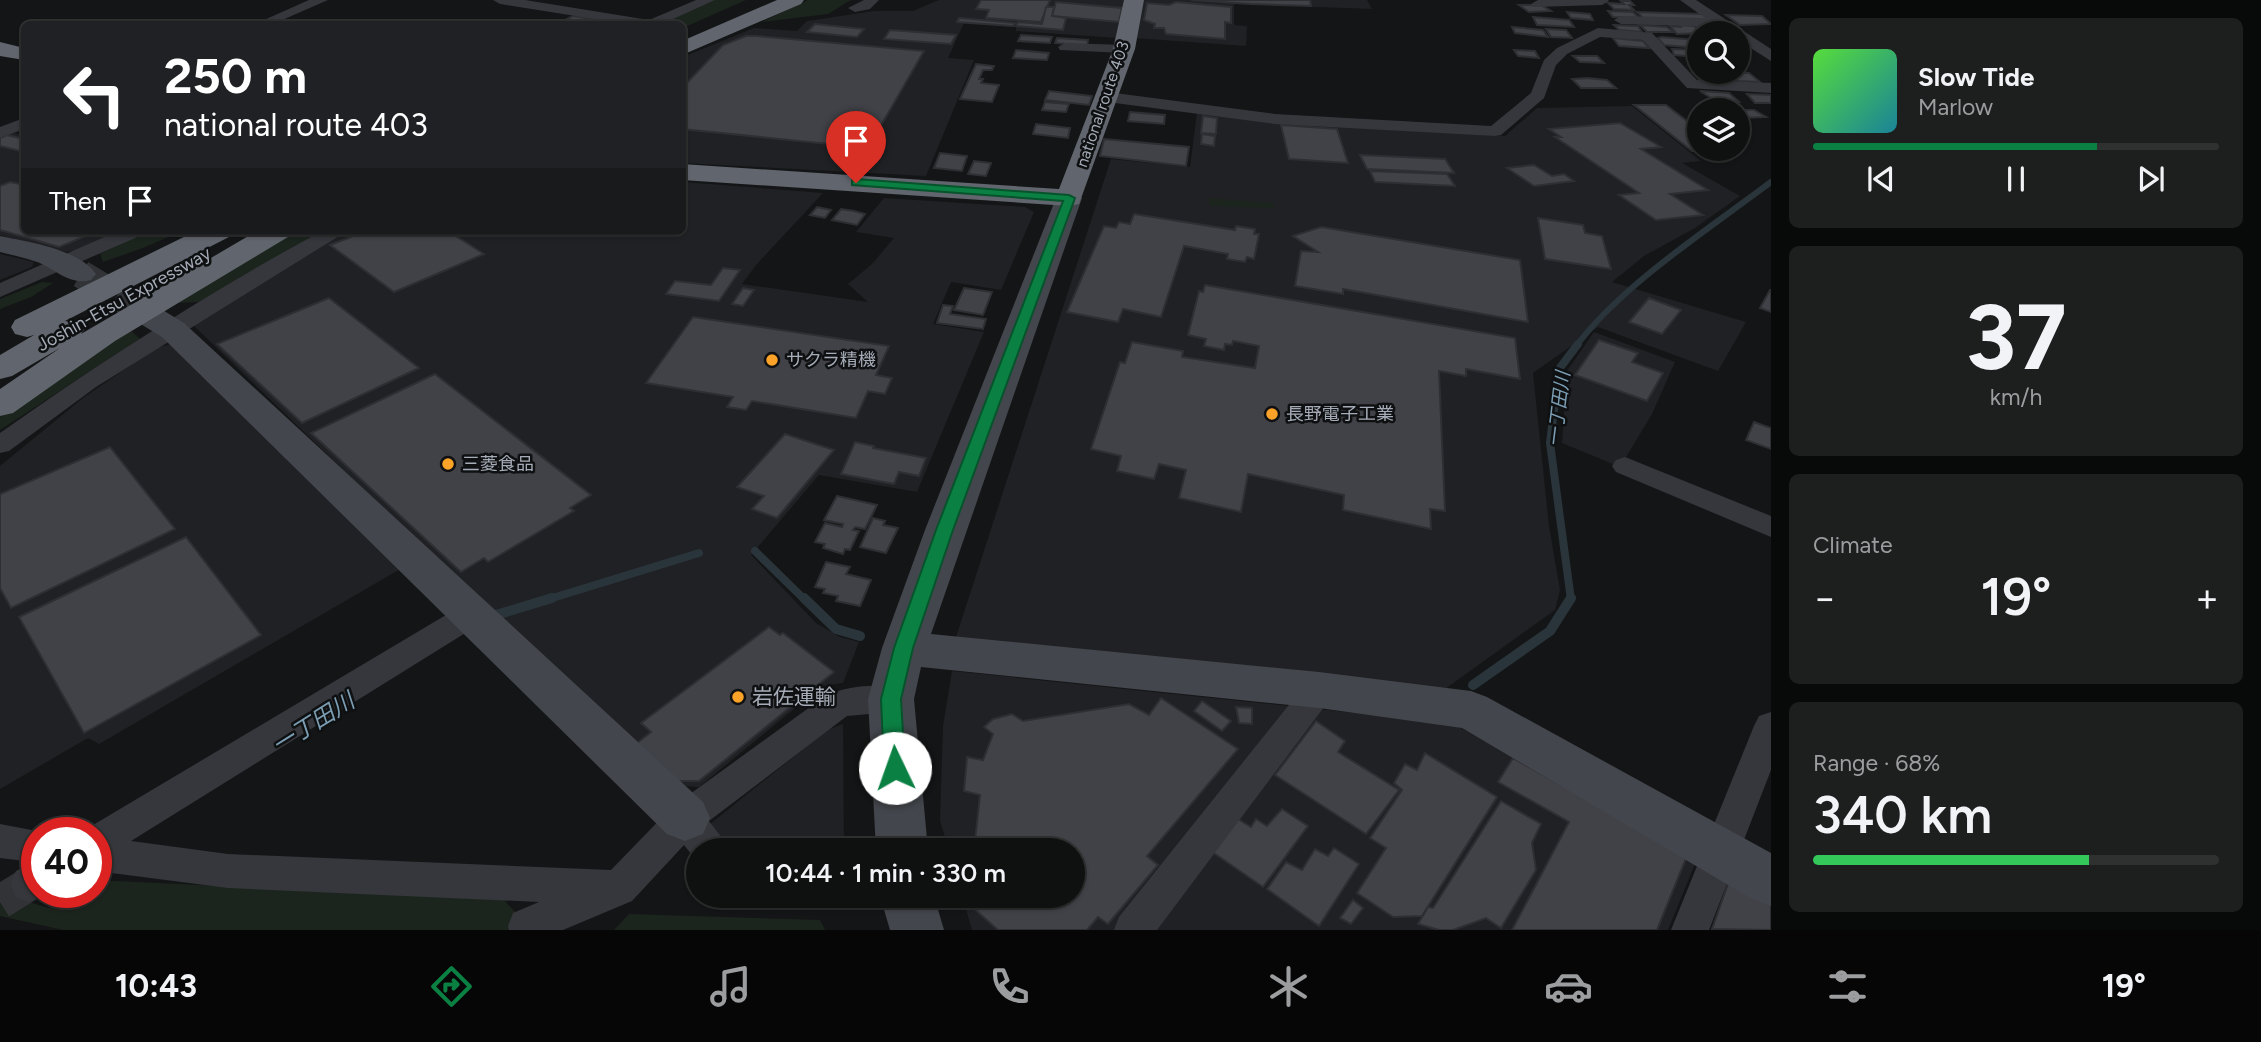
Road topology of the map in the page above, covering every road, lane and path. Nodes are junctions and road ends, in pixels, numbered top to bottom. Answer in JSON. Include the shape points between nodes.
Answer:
{"nodes":[{"id":1,"x":321,"y":0,"type":"edge"},
{"id":2,"x":500,"y":0,"type":"edge"},
{"id":3,"x":708,"y":0,"type":"edge"},
{"id":4,"x":769,"y":0,"type":"edge"},
{"id":5,"x":794,"y":0,"type":"edge"},
{"id":6,"x":872,"y":0,"type":"edge"},
{"id":7,"x":1134,"y":0,"type":"edge"},
{"id":8,"x":1688,"y":0,"type":"edge"},
{"id":9,"x":1714,"y":0,"type":"edge"},
{"id":10,"x":1602,"y":1,"type":"edge"},
{"id":11,"x":1538,"y":4,"type":"dead end"},
{"id":12,"x":855,"y":8,"type":"dead end"},
{"id":13,"x":269,"y":21,"type":"edge"},
{"id":14,"x":631,"y":21,"type":"edge"},
{"id":15,"x":657,"y":21,"type":"edge"},
{"id":16,"x":1719,"y":21,"type":"edge"},
{"id":17,"x":1687,"y":24,"type":"edge"},
{"id":18,"x":1600,"y":26,"type":"junction"},
{"id":19,"x":686,"y":35,"type":"edge"},
{"id":20,"x":0,"y":43,"type":"edge"},
{"id":21,"x":1764,"y":46,"type":"edge"},
{"id":22,"x":21,"y":47,"type":"edge"},
{"id":23,"x":686,"y":47,"type":"edge"},
{"id":24,"x":1065,"y":47,"type":"dead end"},
{"id":25,"x":0,"y":49,"type":"edge"},
{"id":26,"x":1124,"y":49,"type":"junction"},
{"id":27,"x":21,"y":53,"type":"edge"},
{"id":28,"x":1771,"y":56,"type":"edge"},
{"id":29,"x":1729,"y":87,"type":"junction"},
{"id":30,"x":1771,"y":88,"type":"edge"},
{"id":31,"x":1107,"y":97,"type":"junction"},
{"id":32,"x":1742,"y":98,"type":"edge"},
{"id":33,"x":21,"y":124,"type":"edge"},
{"id":34,"x":1495,"y":131,"type":"joint"},
{"id":35,"x":0,"y":133,"type":"edge"},
{"id":36,"x":686,"y":172,"type":"edge"},
{"id":37,"x":1069,"y":198,"type":"junction"},
{"id":38,"x":128,"y":235,"type":"edge"},
{"id":39,"x":191,"y":235,"type":"edge"},
{"id":40,"x":211,"y":235,"type":"edge"},
{"id":41,"x":242,"y":235,"type":"edge"},
{"id":42,"x":271,"y":235,"type":"edge"},
{"id":43,"x":330,"y":235,"type":"edge"},
{"id":44,"x":0,"y":244,"type":"edge"},
{"id":45,"x":72,"y":268,"type":"junction"},
{"id":46,"x":0,"y":291,"type":"edge"},
{"id":47,"x":0,"y":316,"type":"edge"},
{"id":48,"x":162,"y":323,"type":"junction"},
{"id":49,"x":0,"y":341,"type":"edge"},
{"id":50,"x":0,"y":369,"type":"edge"},
{"id":51,"x":0,"y":405,"type":"edge"},
{"id":52,"x":0,"y":445,"type":"edge"},
{"id":53,"x":1625,"y":466,"type":"dead end"},
{"id":54,"x":1771,"y":527,"type":"edge"},
{"id":55,"x":472,"y":614,"type":"junction"},
{"id":56,"x":904,"y":648,"type":"junction"},
{"id":57,"x":1319,"y":690,"type":"junction"},
{"id":58,"x":891,"y":699,"type":"junction"},
{"id":59,"x":1771,"y":726,"type":"edge"},
{"id":60,"x":685,"y":818,"type":"junction"},
{"id":61,"x":112,"y":833,"type":"edge"},
{"id":62,"x":700,"y":838,"type":"edge"},
{"id":63,"x":901,"y":838,"type":"edge"},
{"id":64,"x":0,"y":841,"type":"edge"},
{"id":65,"x":21,"y":844,"type":"edge"},
{"id":66,"x":1723,"y":852,"type":"junction"},
{"id":67,"x":112,"y":856,"type":"edge"},
{"id":68,"x":1771,"y":881,"type":"edge"},
{"id":69,"x":619,"y":888,"type":"junction"},
{"id":70,"x":911,"y":908,"type":"edge"},
{"id":71,"x":527,"y":926,"type":"dead end"},
{"id":72,"x":917,"y":930,"type":"edge"},
{"id":73,"x":1133,"y":930,"type":"edge"},
{"id":74,"x":1690,"y":930,"type":"edge"}],
"edges":[{"from":1,"to":13,"type":"street"},
{"from":2,"to":14,"type":"street"},
{"from":3,"to":15,"type":"street"},
{"from":4,"to":19,"type":"highway"},
{"from":5,"to":23,"type":"highway"},
{"from":6,"to":12,"type":"street"},
{"from":7,"to":26,"type":"highway","name":"national route 403"},
{"from":8,"to":9,"type":"street"},
{"from":8,"to":16,"type":"street"},
{"from":10,"to":11,"type":"street"},
{"from":10,"to":18,"type":"street"},
{"from":17,"to":18,"type":"street"},
{"from":18,"to":29,"type":"street","via":[[1647,36],[1693,85]]},
{"from":18,"to":34,"type":"street","via":[[1549,63],[1538,95]]},
{"from":20,"to":22,"type":"highway"},
{"from":21,"to":28,"type":"street"},
{"from":24,"to":26,"type":"street"},
{"from":25,"to":27,"type":"highway"},
{"from":26,"to":31,"type":"highway","name":"national route 403"},
{"from":29,"to":30,"type":"street"},
{"from":29,"to":32,"type":"street"},
{"from":31,"to":34,"type":"street","via":[[1275,119]]},
{"from":31,"to":37,"type":"highway","name":"national route 403"},
{"from":33,"to":35,"type":"street"},
{"from":36,"to":37,"type":"highway"},
{"from":37,"to":56,"type":"street"},
{"from":38,"to":45,"type":"street"},
{"from":39,"to":47,"type":"highway"},
{"from":40,"to":49,"type":"highway","name":"Joshin-Etsu Expressway"},
{"from":41,"to":50,"type":"highway","name":"Joshin-Etsu Expressway"},
{"from":42,"to":51,"type":"highway","via":[[103,334]]},
{"from":43,"to":48,"type":"street"},
{"from":44,"to":45,"type":"street","via":[[46,255]]},
{"from":45,"to":46,"type":"street"},
{"from":48,"to":52,"type":"street"},
{"from":48,"to":55,"type":"street"},
{"from":53,"to":54,"type":"street"},
{"from":55,"to":60,"type":"street"},
{"from":55,"to":61,"type":"street"},
{"from":56,"to":57,"type":"street"},
{"from":56,"to":58,"type":"street"},
{"from":57,"to":66,"type":"street","via":[[1471,710]]},
{"from":57,"to":73,"type":"street"},
{"from":58,"to":60,"type":"street","via":[[840,703]]},
{"from":58,"to":63,"type":"street"},
{"from":59,"to":66,"type":"street"},
{"from":60,"to":62,"type":"street"},
{"from":60,"to":69,"type":"street"},
{"from":64,"to":65,"type":"street"},
{"from":66,"to":68,"type":"street"},
{"from":66,"to":74,"type":"street"},
{"from":67,"to":69,"type":"street","via":[[228,871]]},
{"from":69,"to":71,"type":"street"},
{"from":70,"to":72,"type":"street"}]}
